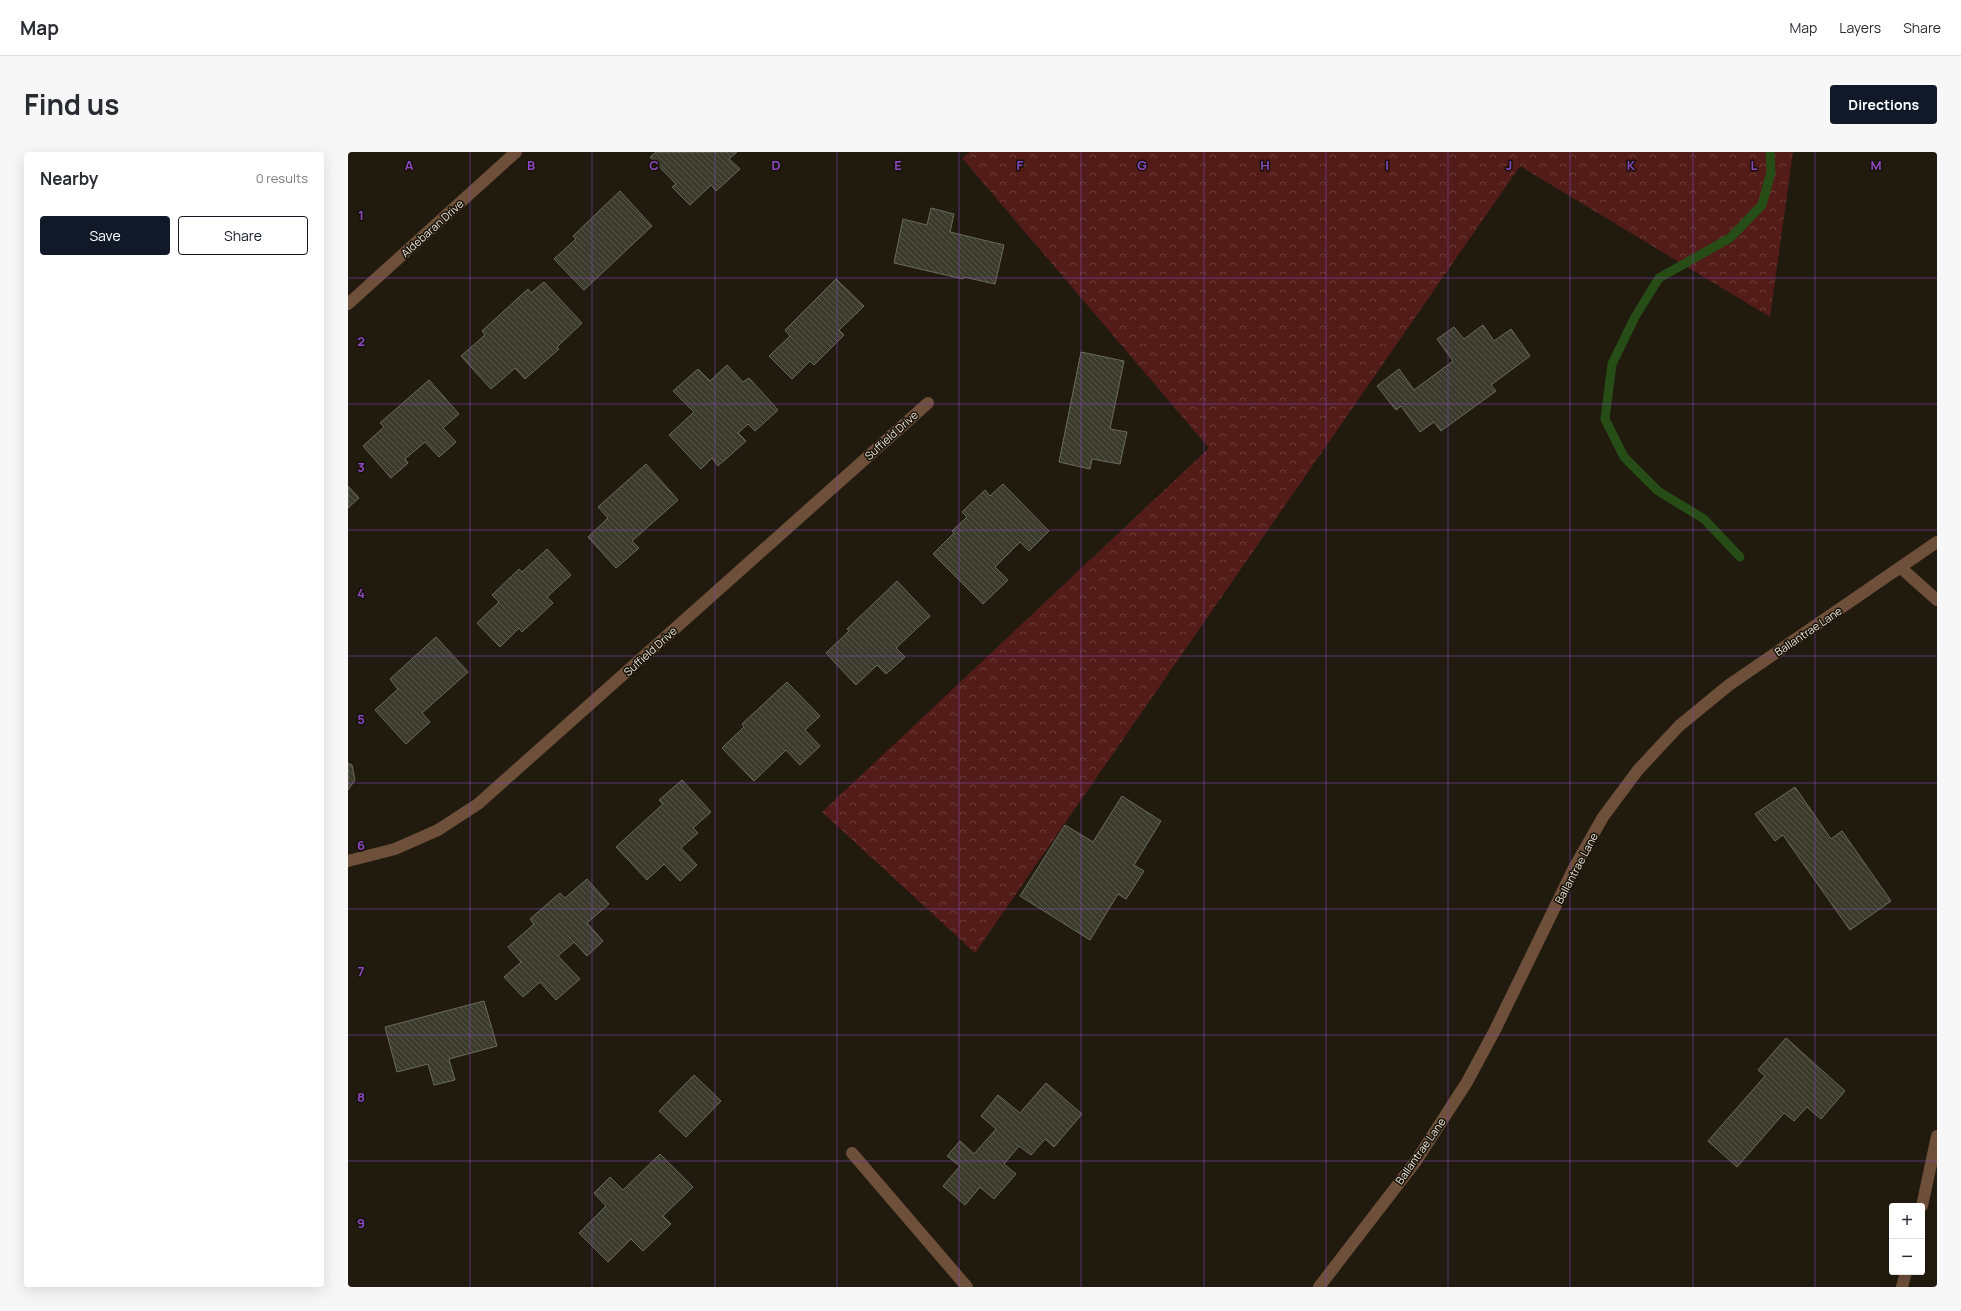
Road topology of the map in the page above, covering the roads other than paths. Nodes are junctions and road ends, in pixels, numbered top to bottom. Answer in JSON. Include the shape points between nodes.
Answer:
{"nodes":[{"id":1,"x":516,"y":152,"type":"edge"},
{"id":2,"x":348,"y":304,"type":"edge"},
{"id":3,"x":928,"y":403,"type":"dead end"},
{"id":4,"x":1937,"y":542,"type":"edge"},
{"id":5,"x":1901,"y":568,"type":"junction"},
{"id":6,"x":1937,"y":600,"type":"edge"},
{"id":7,"x":348,"y":860,"type":"edge"},
{"id":8,"x":1937,"y":1136,"type":"edge"},
{"id":9,"x":852,"y":1153,"type":"dead end"},
{"id":10,"x":1923,"y":1203,"type":"edge"},
{"id":11,"x":1905,"y":1275,"type":"edge"},
{"id":12,"x":967,"y":1287,"type":"edge"},
{"id":13,"x":1319,"y":1287,"type":"edge"},
{"id":14,"x":1902,"y":1287,"type":"edge"}],
"edges":[{"from":1,"to":2,"type":"street","name":"Aldebaran Drive"},
{"from":3,"to":7,"type":"street","name":"Suffield Drive","via":[[478,804],[438,830],[394,849]]},
{"from":4,"to":5,"type":"street","name":"Ballantrae Lane"},
{"from":5,"to":6,"type":"street"},
{"from":5,"to":13,"type":"street","name":"Ballantrae Lane","via":[[1729,685],[1679,726],[1638,770],[1603,817],[1574,868],[1467,1082],[1416,1162]]},
{"from":8,"to":10,"type":"street"},
{"from":9,"to":12,"type":"street"},
{"from":11,"to":14,"type":"street"}]}
